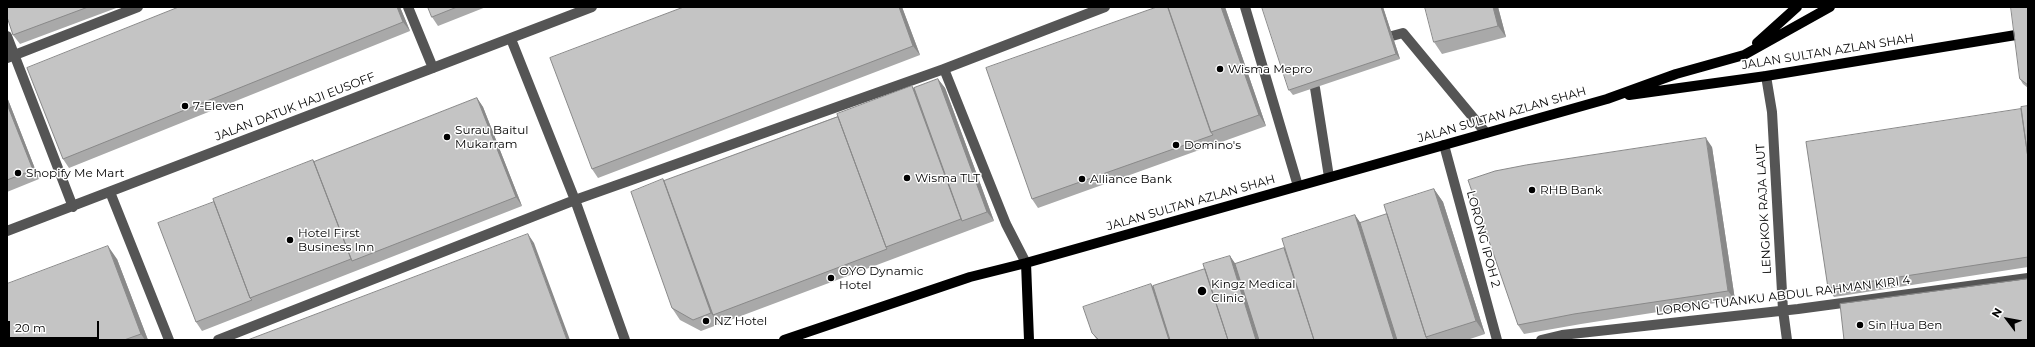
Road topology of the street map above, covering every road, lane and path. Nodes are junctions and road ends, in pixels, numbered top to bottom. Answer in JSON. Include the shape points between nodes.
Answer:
{"nodes":[{"id":1,"x":138,"y":7,"type":"edge"},
{"id":2,"x":408,"y":7,"type":"edge"},
{"id":3,"x":592,"y":7,"type":"edge"},
{"id":4,"x":1105,"y":7,"type":"edge"},
{"id":5,"x":1245,"y":7,"type":"edge"},
{"id":6,"x":1797,"y":7,"type":"edge"},
{"id":7,"x":1830,"y":7,"type":"edge"},
{"id":8,"x":2028,"y":33,"type":"edge"},
{"id":9,"x":7,"y":36,"type":"edge"},
{"id":10,"x":1392,"y":36,"type":"edge"},
{"id":11,"x":512,"y":38,"type":"junction"},
{"id":12,"x":1744,"y":55,"type":"junction"},
{"id":13,"x":11,"y":56,"type":"edge"},
{"id":14,"x":433,"y":68,"type":"junction"},
{"id":15,"x":944,"y":69,"type":"junction"},
{"id":16,"x":1766,"y":76,"type":"junction"},
{"id":17,"x":1315,"y":88,"type":"edge"},
{"id":18,"x":1607,"y":98,"type":"junction"},
{"id":19,"x":1486,"y":133,"type":"junction"},
{"id":20,"x":1444,"y":145,"type":"junction"},
{"id":21,"x":1329,"y":177,"type":"junction"},
{"id":22,"x":1298,"y":186,"type":"junction"},
{"id":23,"x":110,"y":192,"type":"junction"},
{"id":24,"x":575,"y":200,"type":"junction"},
{"id":25,"x":73,"y":207,"type":"junction"},
{"id":26,"x":7,"y":231,"type":"edge"},
{"id":27,"x":1026,"y":263,"type":"junction"},
{"id":28,"x":2028,"y":278,"type":"edge"},
{"id":29,"x":1783,"y":310,"type":"junction"},
{"id":30,"x":169,"y":340,"type":"edge"},
{"id":31,"x":218,"y":340,"type":"edge"},
{"id":32,"x":625,"y":340,"type":"edge"},
{"id":33,"x":784,"y":340,"type":"edge"},
{"id":34,"x":1029,"y":340,"type":"edge"},
{"id":35,"x":1497,"y":340,"type":"edge"},
{"id":36,"x":1542,"y":340,"type":"edge"},
{"id":37,"x":1787,"y":340,"type":"edge"}],
"edges":[{"from":1,"to":13,"type":"street"},
{"from":2,"to":14,"type":"street"},
{"from":3,"to":11,"type":"street","name":"JALAN DATUK HAJI EUSOFF"},
{"from":4,"to":15,"type":"street"},
{"from":5,"to":22,"type":"street"},
{"from":6,"to":12,"type":"main road"},
{"from":7,"to":12,"type":"main road","name":"JALAN SULTAN AZLAN SHAH"},
{"from":8,"to":16,"type":"main road","name":"JALAN SULTAN AZLAN SHAH"},
{"from":9,"to":13,"type":"street"},
{"from":10,"to":19,"type":"street","via":[[1403,33]]},
{"from":11,"to":14,"type":"street","name":"JALAN DATUK HAJI EUSOFF"},
{"from":11,"to":24,"type":"street"},
{"from":12,"to":18,"type":"main road","name":"JALAN SULTAN AZLAN SHAH","via":[[1676,74]]},
{"from":13,"to":25,"type":"street"},
{"from":14,"to":23,"type":"street","name":"JALAN DATUK HAJI EUSOFF"},
{"from":15,"to":24,"type":"street"},
{"from":15,"to":27,"type":"street","via":[[1006,224]]},
{"from":16,"to":18,"type":"main road","name":"JALAN SULTAN AZLAN SHAH"},
{"from":16,"to":29,"type":"street","name":"LENGKOK RAJA LAUT","via":[[1772,112]]},
{"from":17,"to":21,"type":"street"},
{"from":18,"to":19,"type":"main road","name":"JALAN SULTAN AZLAN SHAH"},
{"from":19,"to":20,"type":"main road","name":"JALAN SULTAN AZLAN SHAH"},
{"from":20,"to":21,"type":"main road","name":"JALAN SULTAN AZLAN SHAH"},
{"from":20,"to":35,"type":"street","name":"LORONG IPOH 2"},
{"from":21,"to":22,"type":"main road","name":"JALAN SULTAN AZLAN SHAH"},
{"from":22,"to":27,"type":"main road","name":"JALAN SULTAN AZLAN SHAH"},
{"from":23,"to":25,"type":"street","name":"JALAN DATUK HAJI EUSOFF"},
{"from":23,"to":30,"type":"street"},
{"from":24,"to":31,"type":"street"},
{"from":24,"to":32,"type":"street"},
{"from":25,"to":26,"type":"street","name":"JALAN DATUK HAJI EUSOFF"},
{"from":27,"to":33,"type":"main road","name":"JALAN SULTAN AZLAN SHAH","via":[[970,276]]},
{"from":27,"to":34,"type":"main road"},
{"from":28,"to":29,"type":"street","name":"LORONG TUANKU ABDUL RAHMAN KIRI 4"},
{"from":29,"to":36,"type":"street","name":"LORONG TUANKU ABDUL RAHMAN KIRI 4","via":[[1562,335]]},
{"from":29,"to":37,"type":"street","name":"LENGKOK RAJA LAUT"}]}
